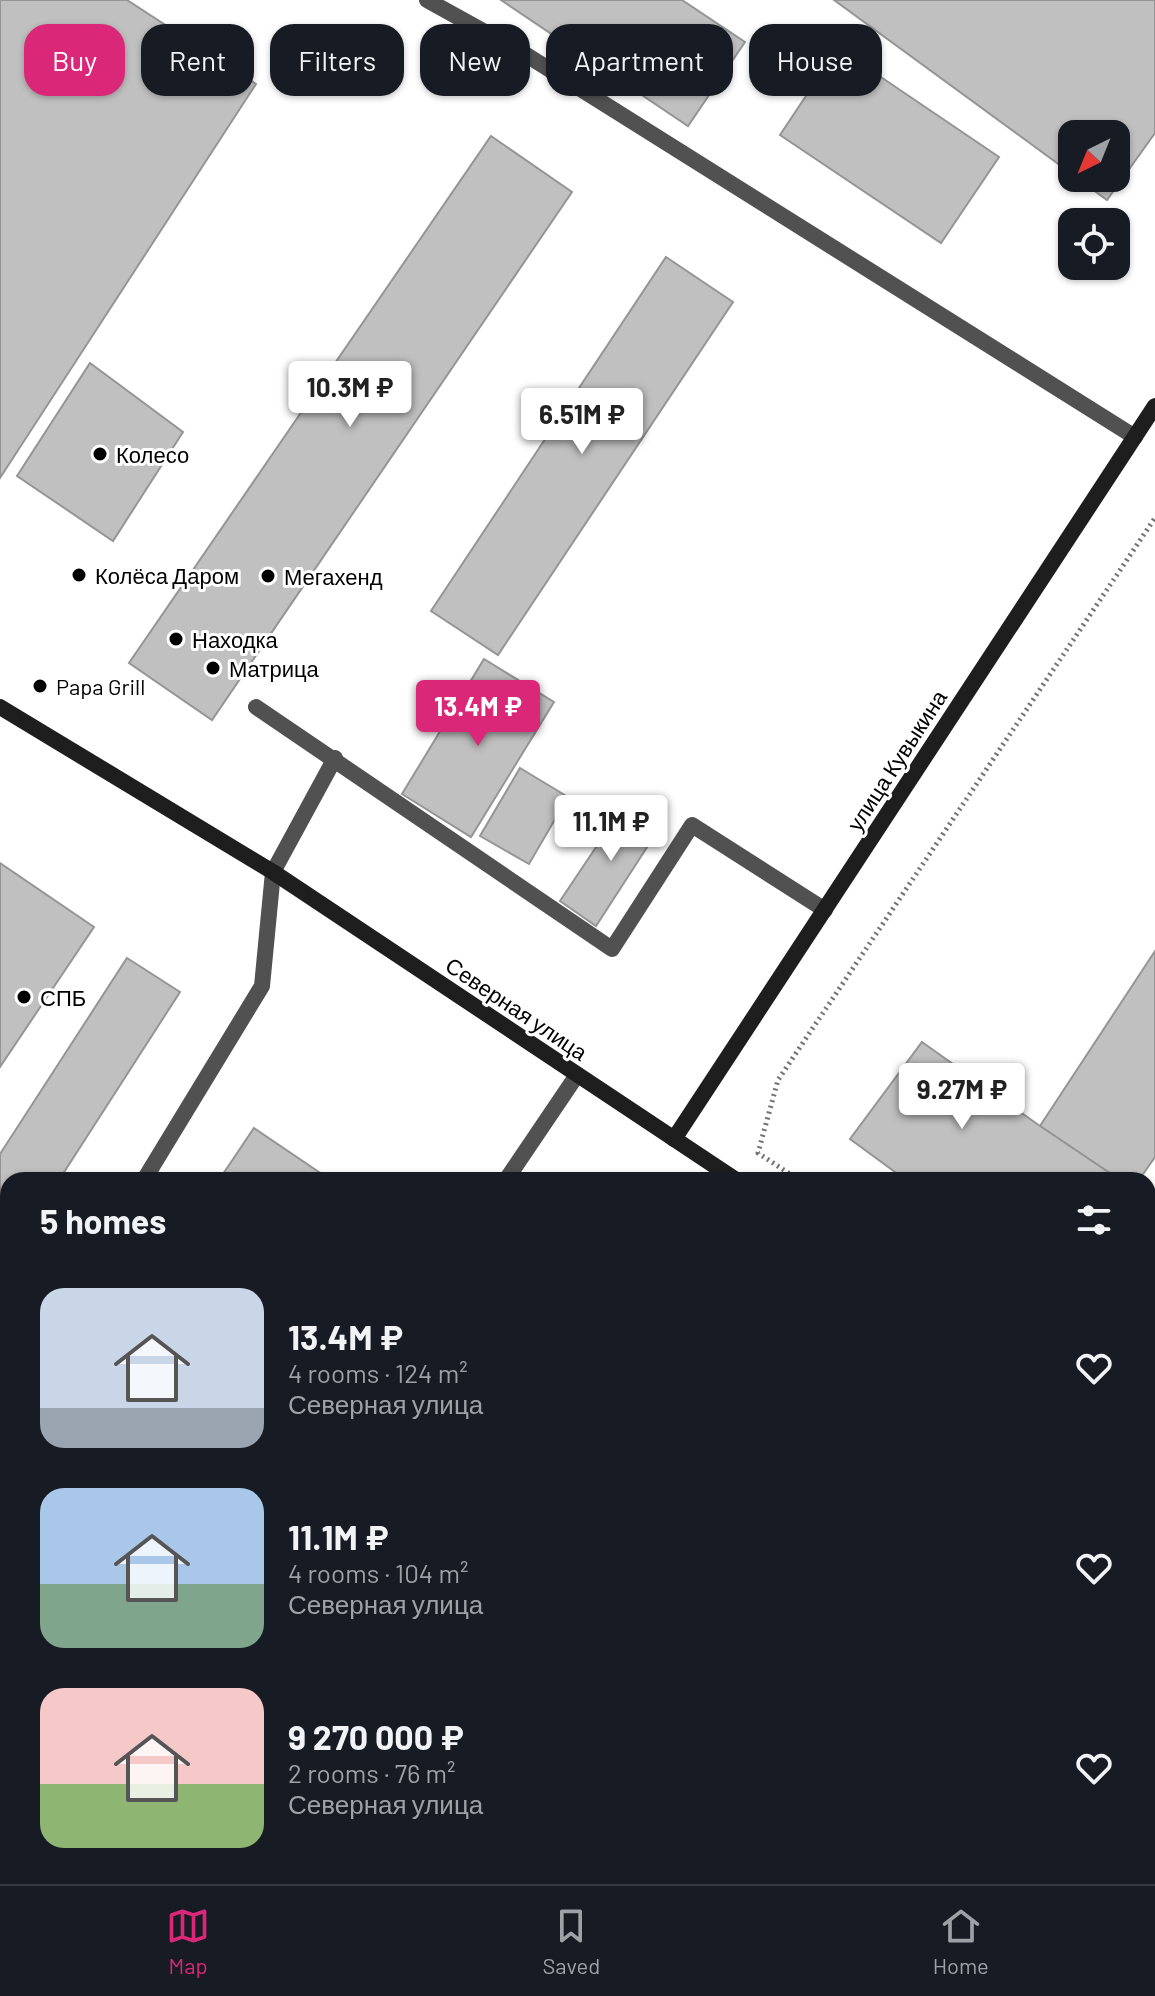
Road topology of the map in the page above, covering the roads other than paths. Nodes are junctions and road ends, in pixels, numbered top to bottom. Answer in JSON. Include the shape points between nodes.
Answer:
{"nodes":[{"id":1,"x":427,"y":0,"type":"edge"},
{"id":2,"x":1155,"y":406,"type":"edge"},
{"id":3,"x":1135,"y":437,"type":"junction"},
{"id":4,"x":0,"y":707,"type":"edge"},
{"id":5,"x":256,"y":707,"type":"dead end"},
{"id":6,"x":335,"y":758,"type":"junction"},
{"id":7,"x":273,"y":872,"type":"junction"},
{"id":8,"x":825,"y":910,"type":"junction"},
{"id":9,"x":577,"y":1075,"type":"junction"},
{"id":10,"x":674,"y":1139,"type":"junction"},
{"id":11,"x":149,"y":1172,"type":"edge"},
{"id":12,"x":511,"y":1172,"type":"edge"},
{"id":13,"x":724,"y":1172,"type":"edge"}],
"edges":[{"from":1,"to":3,"type":"lane","via":[[528,56]]},
{"from":2,"to":3,"type":"main road","name":"улица Кувыкина"},
{"from":3,"to":8,"type":"main road","name":"улица Кувыкина"},
{"from":4,"to":7,"type":"main road","name":"Северная улица"},
{"from":5,"to":6,"type":"lane"},
{"from":6,"to":7,"type":"lane"},
{"from":6,"to":8,"type":"lane","via":[[612,949],[692,825]]},
{"from":7,"to":9,"type":"main road","name":"Северная улица"},
{"from":7,"to":11,"type":"lane","via":[[262,986]]},
{"from":8,"to":10,"type":"main road","name":"улица Кувыкина"},
{"from":9,"to":10,"type":"main road","name":"Северная улица"},
{"from":9,"to":12,"type":"lane"},
{"from":10,"to":13,"type":"main road","name":"Северная улица"}]}
